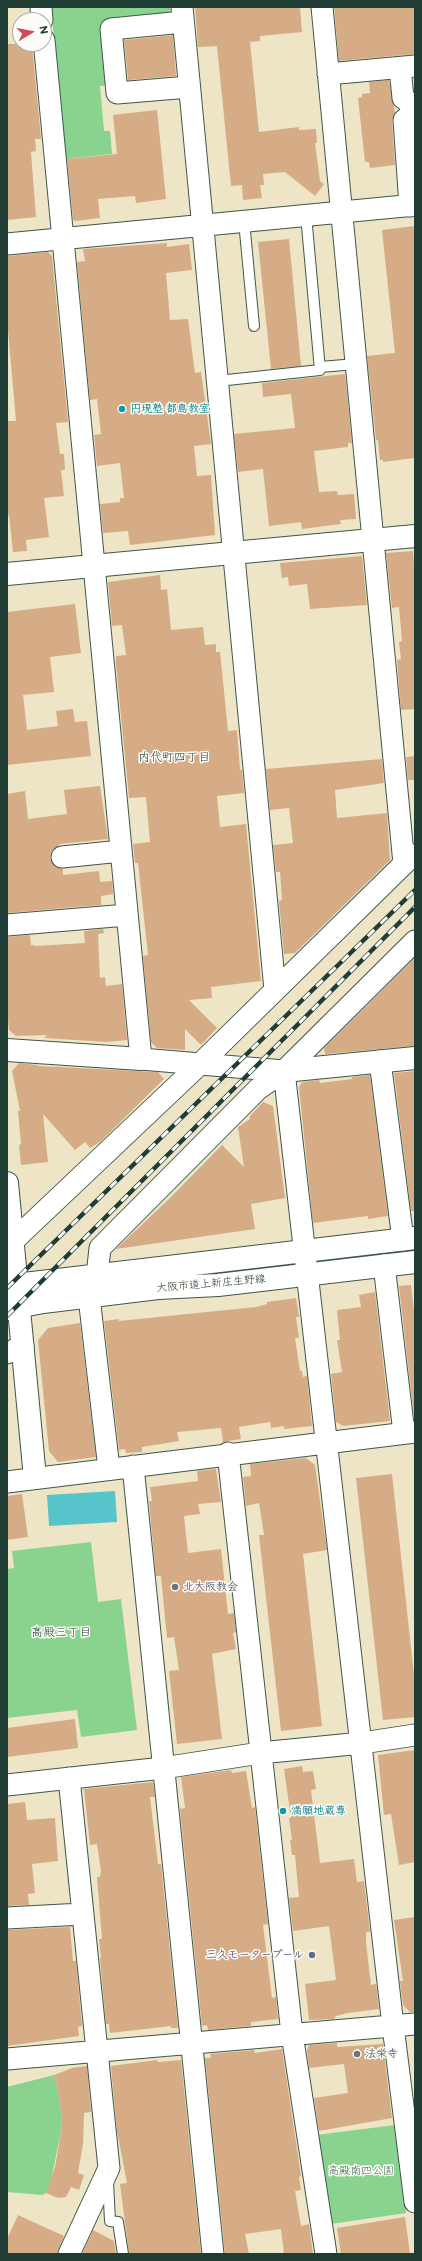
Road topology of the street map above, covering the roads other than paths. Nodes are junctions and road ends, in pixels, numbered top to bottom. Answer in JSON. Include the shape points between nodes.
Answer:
{"nodes":[{"id":1,"x":322,"y":7,"type":"edge"},
{"id":2,"x":183,"y":15,"type":"edge"},
{"id":3,"x":45,"y":52,"type":"edge"},
{"id":4,"x":407,"y":67,"type":"edge"},
{"id":5,"x":328,"y":74,"type":"junction"},
{"id":6,"x":190,"y":87,"type":"junction"},
{"id":7,"x":413,"y":119,"type":"edge"},
{"id":8,"x":413,"y":205,"type":"edge"},
{"id":9,"x":341,"y":212,"type":"junction"},
{"id":10,"x":306,"y":215,"type":"junction"},
{"id":11,"x":244,"y":221,"type":"junction"},
{"id":12,"x":203,"y":225,"type":"junction"},
{"id":13,"x":63,"y":238,"type":"junction"},
{"id":14,"x":7,"y":244,"type":"edge"},
{"id":15,"x":254,"y":326,"type":"dead end"},
{"id":16,"x":356,"y":364,"type":"junction"},
{"id":17,"x":320,"y":367,"type":"junction"},
{"id":18,"x":218,"y":381,"type":"junction"},
{"id":19,"x":415,"y":536,"type":"edge"},
{"id":20,"x":373,"y":540,"type":"junction"},
{"id":21,"x":234,"y":553,"type":"junction"},
{"id":22,"x":94,"y":566,"type":"junction"},
{"id":23,"x":7,"y":574,"type":"edge"},
{"id":24,"x":121,"y":851,"type":"junction"},
{"id":25,"x":62,"y":856,"type":"dead end"},
{"id":26,"x":409,"y":859,"type":"edge"},
{"id":27,"x":127,"y":915,"type":"junction"},
{"id":28,"x":7,"y":925,"type":"edge"},
{"id":29,"x":415,"y":941,"type":"edge"},
{"id":30,"x":275,"y":990,"type":"junction"},
{"id":31,"x":7,"y":1050,"type":"edge"},
{"id":32,"x":415,"y":1058,"type":"edge"},
{"id":33,"x":141,"y":1060,"type":"junction"},
{"id":34,"x":380,"y":1061,"type":"junction"},
{"id":35,"x":200,"y":1064,"type":"junction"},
{"id":36,"x":284,"y":1071,"type":"junction"},
{"id":37,"x":7,"y":1183,"type":"edge"},
{"id":38,"x":409,"y":1239,"type":"edge"},
{"id":39,"x":13,"y":1241,"type":"junction"},
{"id":40,"x":306,"y":1251,"type":"junction"},
{"id":41,"x":415,"y":1262,"type":"edge"},
{"id":42,"x":384,"y":1265,"type":"junction"},
{"id":43,"x":307,"y":1275,"type":"junction"},
{"id":44,"x":97,"y":1276,"type":"junction"},
{"id":45,"x":12,"y":1286,"type":"edge"},
{"id":46,"x":89,"y":1297,"type":"junction"},
{"id":47,"x":13,"y":1308,"type":"edge"},
{"id":48,"x":15,"y":1350,"type":"edge"},
{"id":49,"x":412,"y":1434,"type":"edge"},
{"id":50,"x":325,"y":1443,"type":"junction"},
{"id":51,"x":228,"y":1453,"type":"junction"},
{"id":52,"x":133,"y":1466,"type":"junction"},
{"id":53,"x":109,"y":1469,"type":"junction"},
{"id":54,"x":35,"y":1478,"type":"junction"},
{"id":55,"x":7,"y":1482,"type":"edge"},
{"id":56,"x":415,"y":1735,"type":"edge"},
{"id":57,"x":362,"y":1743,"type":"junction"},
{"id":58,"x":260,"y":1753,"type":"junction"},
{"id":59,"x":163,"y":1768,"type":"junction"},
{"id":60,"x":69,"y":1778,"type":"junction"},
{"id":61,"x":7,"y":1785,"type":"edge"},
{"id":62,"x":82,"y":1914,"type":"junction"},
{"id":63,"x":7,"y":1918,"type":"edge"},
{"id":64,"x":415,"y":2024,"type":"edge"},
{"id":65,"x":393,"y":2026,"type":"junction"},
{"id":66,"x":292,"y":2034,"type":"junction"},
{"id":67,"x":191,"y":2044,"type":"junction"},
{"id":68,"x":96,"y":2052,"type":"junction"},
{"id":69,"x":7,"y":2059,"type":"edge"},
{"id":70,"x":109,"y":2168,"type":"junction"},
{"id":71,"x":415,"y":2202,"type":"edge"},
{"id":72,"x":69,"y":2254,"type":"edge"},
{"id":73,"x":123,"y":2254,"type":"edge"},
{"id":74,"x":213,"y":2254,"type":"edge"},
{"id":75,"x":326,"y":2254,"type":"edge"}],
"edges":[{"from":1,"to":5,"type":"street"},
{"from":2,"to":6,"type":"street"},
{"from":2,"to":6,"type":"street","via":[[111,29],[117,93]]},
{"from":3,"to":13,"type":"street"},
{"from":4,"to":5,"type":"street"},
{"from":4,"to":7,"type":"street","via":[[403,98],[410,103]]},
{"from":5,"to":9,"type":"street"},
{"from":6,"to":12,"type":"street"},
{"from":7,"to":8,"type":"street","via":[[404,120]]},
{"from":8,"to":9,"type":"street"},
{"from":9,"to":10,"type":"street"},
{"from":9,"to":16,"type":"street"},
{"from":10,"to":11,"type":"street"},
{"from":10,"to":17,"type":"lane"},
{"from":11,"to":12,"type":"street"},
{"from":11,"to":15,"type":"lane"},
{"from":12,"to":13,"type":"street"},
{"from":12,"to":18,"type":"street"},
{"from":13,"to":14,"type":"street"},
{"from":13,"to":22,"type":"street"},
{"from":16,"to":17,"type":"lane"},
{"from":16,"to":20,"type":"street"},
{"from":17,"to":18,"type":"lane","via":[[320,370]]},
{"from":18,"to":21,"type":"street"},
{"from":19,"to":20,"type":"street"},
{"from":20,"to":21,"type":"street"},
{"from":20,"to":26,"type":"street"},
{"from":21,"to":22,"type":"street"},
{"from":21,"to":30,"type":"street"},
{"from":22,"to":23,"type":"street"},
{"from":22,"to":24,"type":"street"},
{"from":24,"to":25,"type":"street"},
{"from":24,"to":27,"type":"street"},
{"from":26,"to":30,"type":"street"},
{"from":27,"to":28,"type":"street"},
{"from":27,"to":33,"type":"street"},
{"from":29,"to":36,"type":"street"},
{"from":30,"to":35,"type":"street"},
{"from":31,"to":33,"type":"street"},
{"from":32,"to":34,"type":"street"},
{"from":33,"to":35,"type":"street"},
{"from":34,"to":36,"type":"street"},
{"from":34,"to":38,"type":"street"},
{"from":35,"to":36,"type":"street"},
{"from":35,"to":39,"type":"street"},
{"from":36,"to":40,"type":"street"},
{"from":36,"to":44,"type":"street","via":[[258,1089],[100,1248]]},
{"from":37,"to":39,"type":"street"},
{"from":38,"to":40,"type":"street","name":"大阪市道上新庄生野線"},
{"from":39,"to":45,"type":"street"},
{"from":40,"to":43,"type":"street"},
{"from":40,"to":44,"type":"street","name":"大阪市道上新庄生野線"},
{"from":41,"to":42,"type":"street","name":"大阪市道上新庄生野線"},
{"from":42,"to":43,"type":"street","name":"大阪市道上新庄生野線"},
{"from":42,"to":49,"type":"street"},
{"from":43,"to":46,"type":"street","name":"大阪市道上新庄生野線","via":[[218,1285],[158,1288]]},
{"from":43,"to":50,"type":"street"},
{"from":44,"to":45,"type":"street","name":"大阪市道上新庄生野線"},
{"from":45,"to":47,"type":"street"},
{"from":46,"to":47,"type":"street","name":"大阪市道上新庄生野線"},
{"from":46,"to":53,"type":"street"},
{"from":47,"to":48,"type":"street"},
{"from":48,"to":54,"type":"street"},
{"from":49,"to":50,"type":"street"},
{"from":50,"to":51,"type":"street"},
{"from":50,"to":57,"type":"street"},
{"from":51,"to":52,"type":"street"},
{"from":51,"to":58,"type":"street"},
{"from":52,"to":53,"type":"street"},
{"from":52,"to":59,"type":"street"},
{"from":53,"to":54,"type":"street"},
{"from":54,"to":55,"type":"street"},
{"from":56,"to":57,"type":"street"},
{"from":57,"to":58,"type":"street"},
{"from":57,"to":65,"type":"street"},
{"from":58,"to":59,"type":"street"},
{"from":58,"to":66,"type":"street"},
{"from":59,"to":60,"type":"street"},
{"from":59,"to":67,"type":"street"},
{"from":60,"to":61,"type":"street"},
{"from":60,"to":62,"type":"street"},
{"from":62,"to":63,"type":"street"},
{"from":62,"to":68,"type":"street"},
{"from":64,"to":65,"type":"street"},
{"from":65,"to":66,"type":"street"},
{"from":65,"to":71,"type":"street"},
{"from":66,"to":67,"type":"street"},
{"from":66,"to":75,"type":"street"},
{"from":67,"to":68,"type":"street","via":[[103,2049]]},
{"from":67,"to":74,"type":"street"},
{"from":68,"to":69,"type":"street"},
{"from":68,"to":70,"type":"street","via":[[100,2063]]},
{"from":70,"to":72,"type":"street"},
{"from":70,"to":73,"type":"lane","via":[[110,2221],[118,2222]]}]}
